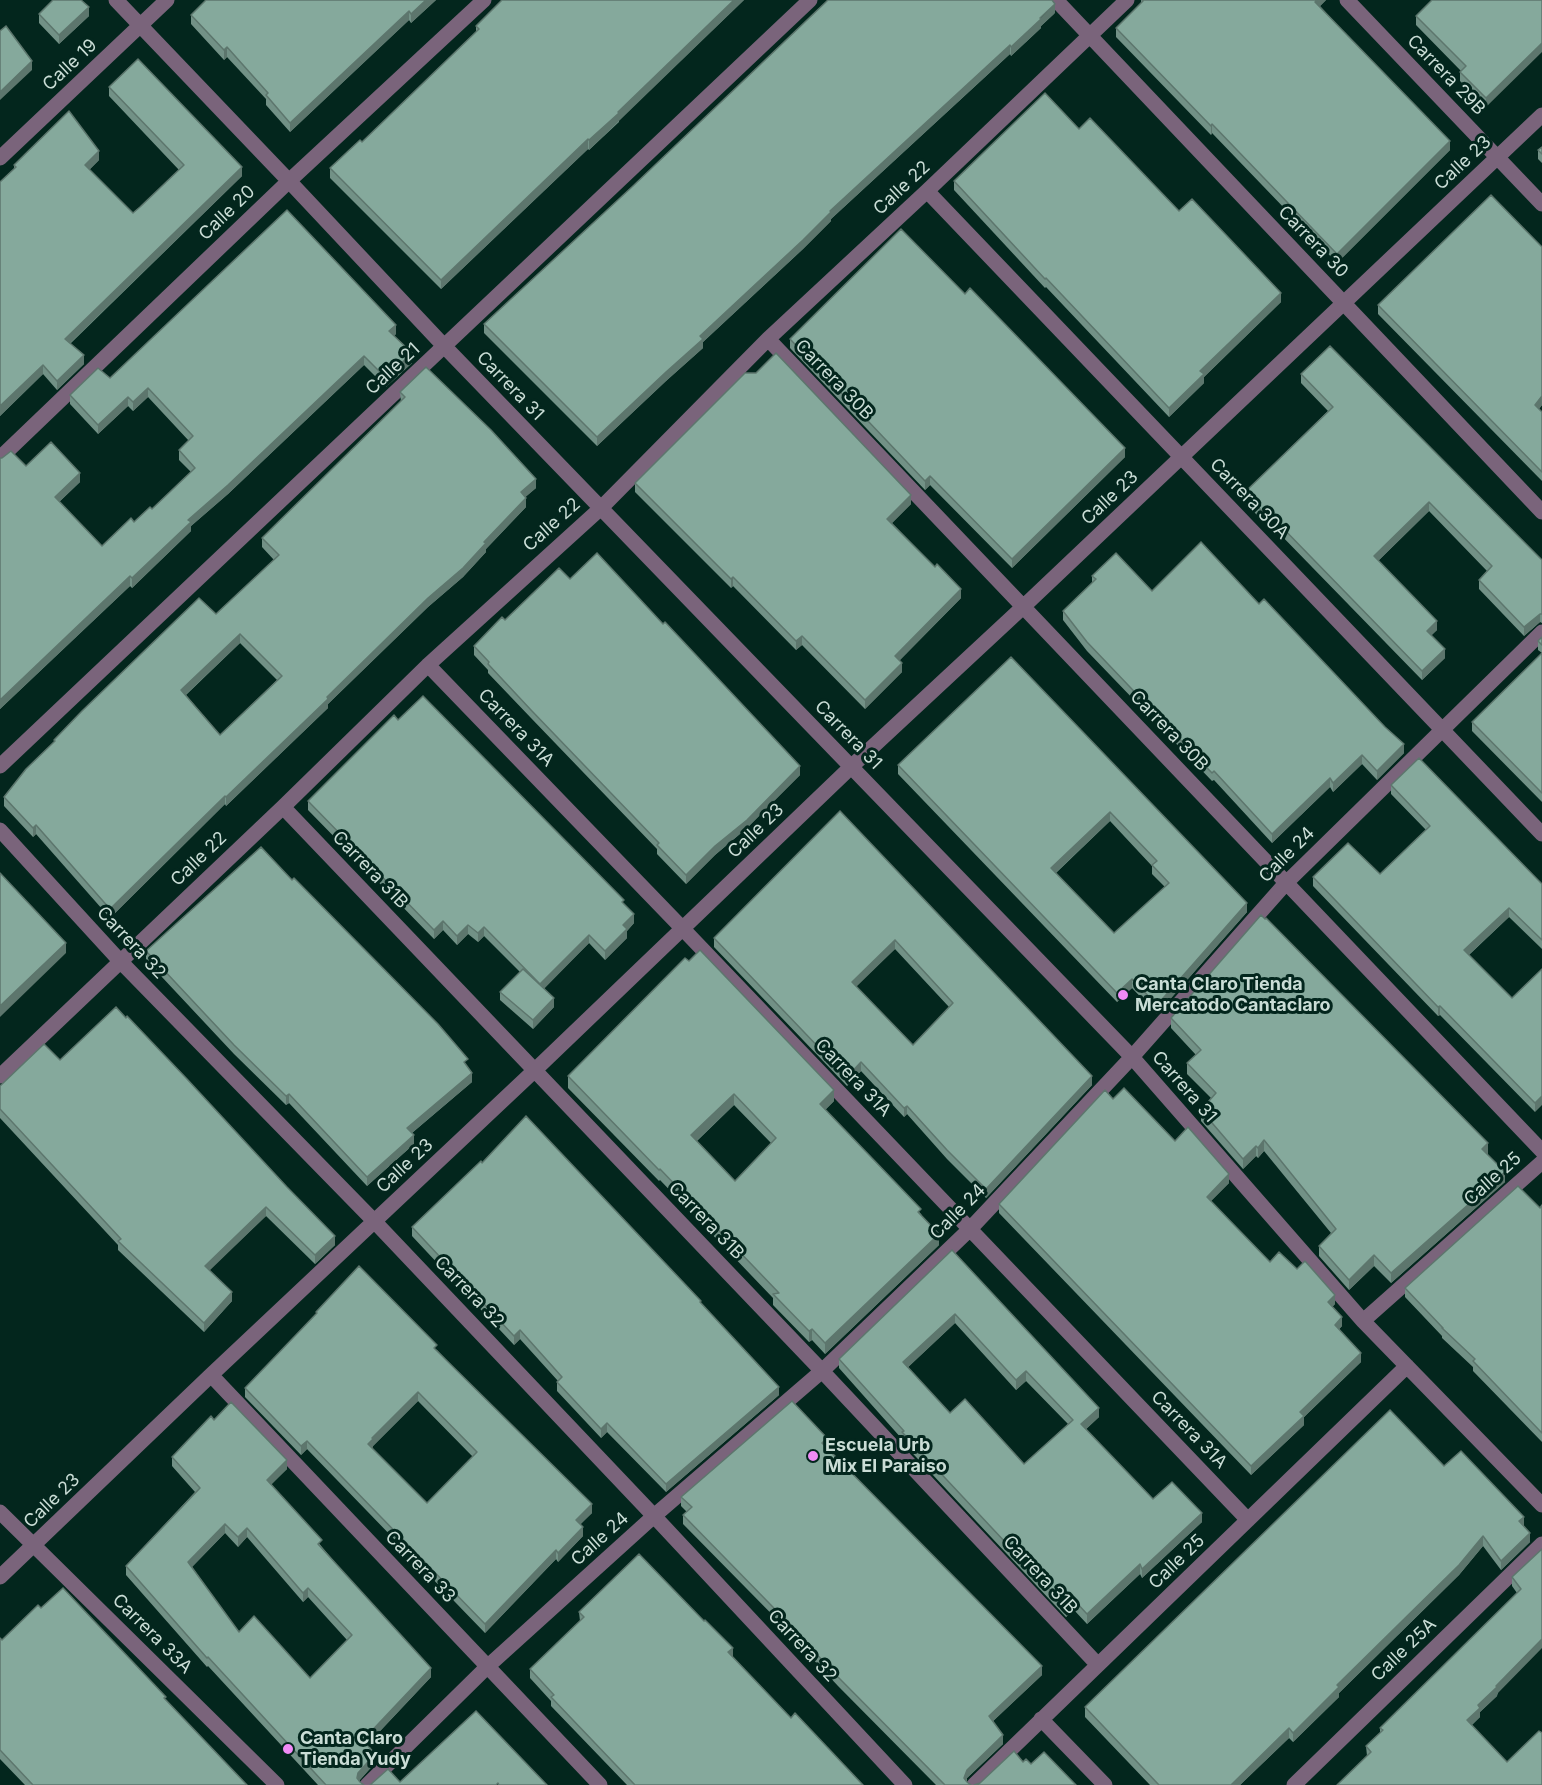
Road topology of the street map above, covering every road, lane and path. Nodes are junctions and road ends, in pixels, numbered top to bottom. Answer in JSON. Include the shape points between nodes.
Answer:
{"nodes":[{"id":1,"x":116,"y":0,"type":"edge"},
{"id":2,"x":167,"y":0,"type":"edge"},
{"id":3,"x":484,"y":0,"type":"edge"},
{"id":4,"x":810,"y":0,"type":"edge"},
{"id":5,"x":1056,"y":0,"type":"edge"},
{"id":6,"x":1127,"y":0,"type":"edge"},
{"id":7,"x":1347,"y":0,"type":"edge"},
{"id":8,"x":140,"y":25,"type":"junction"},
{"id":9,"x":1090,"y":36,"type":"junction"},
{"id":10,"x":1542,"y":115,"type":"edge"},
{"id":11,"x":1497,"y":157,"type":"junction"},
{"id":12,"x":0,"y":158,"type":"edge"},
{"id":13,"x":289,"y":181,"type":"junction"},
{"id":14,"x":927,"y":191,"type":"junction"},
{"id":15,"x":1542,"y":204,"type":"edge"},
{"id":16,"x":1344,"y":303,"type":"junction"},
{"id":17,"x":768,"y":339,"type":"junction"},
{"id":18,"x":445,"y":347,"type":"junction"},
{"id":19,"x":1182,"y":457,"type":"junction"},
{"id":20,"x":0,"y":458,"type":"edge"},
{"id":21,"x":601,"y":508,"type":"junction"},
{"id":22,"x":1542,"y":512,"type":"edge"},
{"id":23,"x":1023,"y":607,"type":"junction"},
{"id":24,"x":1542,"y":632,"type":"edge"},
{"id":25,"x":428,"y":665,"type":"junction"},
{"id":26,"x":1442,"y":730,"type":"junction"},
{"id":27,"x":0,"y":766,"type":"edge"},
{"id":28,"x":852,"y":766,"type":"junction"},
{"id":29,"x":283,"y":807,"type":"junction"},
{"id":30,"x":0,"y":831,"type":"edge"},
{"id":31,"x":1542,"y":834,"type":"edge"},
{"id":32,"x":1286,"y":883,"type":"junction"},
{"id":33,"x":683,"y":929,"type":"junction"},
{"id":34,"x":120,"y":961,"type":"junction"},
{"id":35,"x":1132,"y":1057,"type":"junction"},
{"id":36,"x":535,"y":1070,"type":"junction"},
{"id":37,"x":0,"y":1076,"type":"edge"},
{"id":38,"x":1542,"y":1151,"type":"edge"},
{"id":39,"x":1542,"y":1162,"type":"edge"},
{"id":40,"x":375,"y":1221,"type":"junction"},
{"id":41,"x":970,"y":1229,"type":"junction"},
{"id":42,"x":1363,"y":1321,"type":"junction"},
{"id":43,"x":1407,"y":1366,"type":"junction"},
{"id":44,"x":822,"y":1371,"type":"junction"},
{"id":45,"x":211,"y":1375,"type":"junction"},
{"id":46,"x":1542,"y":1505,"type":"edge"},
{"id":47,"x":0,"y":1512,"type":"edge"},
{"id":48,"x":654,"y":1516,"type":"junction"},
{"id":49,"x":1248,"y":1520,"type":"junction"},
{"id":50,"x":1542,"y":1544,"type":"edge"},
{"id":51,"x":34,"y":1545,"type":"junction"},
{"id":52,"x":0,"y":1577,"type":"edge"},
{"id":53,"x":1098,"y":1665,"type":"junction"},
{"id":54,"x":488,"y":1666,"type":"junction"},
{"id":55,"x":1041,"y":1719,"type":"junction"},
{"id":56,"x":278,"y":1785,"type":"edge"},
{"id":57,"x":367,"y":1785,"type":"edge"},
{"id":58,"x":600,"y":1785,"type":"edge"},
{"id":59,"x":905,"y":1785,"type":"edge"},
{"id":60,"x":974,"y":1785,"type":"edge"},
{"id":61,"x":1105,"y":1785,"type":"edge"},
{"id":62,"x":1294,"y":1785,"type":"edge"}],
"edges":[{"from":1,"to":8,"type":"street","name":"Carrera 31"},
{"from":2,"to":8,"type":"street","name":"Calle 19"},
{"from":3,"to":13,"type":"street","name":"Calle 20"},
{"from":4,"to":18,"type":"street","name":"Calle 21"},
{"from":5,"to":9,"type":"street","name":"Carrera 30"},
{"from":6,"to":9,"type":"street","name":"Calle 22"},
{"from":7,"to":11,"type":"street","name":"Carrera 29B"},
{"from":8,"to":12,"type":"street","name":"Calle 19"},
{"from":8,"to":13,"type":"street","name":"Carrera 31"},
{"from":9,"to":14,"type":"street","name":"Calle 22"},
{"from":9,"to":16,"type":"street","name":"Carrera 30"},
{"from":10,"to":11,"type":"street","name":"Calle 23"},
{"from":11,"to":15,"type":"street","name":"Carrera 29B"},
{"from":11,"to":16,"type":"street","name":"Calle 23"},
{"from":13,"to":18,"type":"street","name":"Carrera 31"},
{"from":13,"to":20,"type":"street","name":"Calle 20"},
{"from":14,"to":17,"type":"street","name":"Calle 22"},
{"from":14,"to":19,"type":"street","name":"Carrera 30A"},
{"from":16,"to":19,"type":"street","name":"Calle 23"},
{"from":16,"to":22,"type":"street","name":"Carrera 30"},
{"from":17,"to":21,"type":"street","name":"Calle 22"},
{"from":17,"to":23,"type":"street","name":"Carrera 30B"},
{"from":18,"to":21,"type":"street","name":"Carrera 31"},
{"from":18,"to":27,"type":"street","name":"Calle 21"},
{"from":19,"to":23,"type":"street","name":"Calle 23"},
{"from":19,"to":26,"type":"street","name":"Carrera 30A"},
{"from":21,"to":25,"type":"street","name":"Calle 22"},
{"from":21,"to":28,"type":"street","name":"Carrera 31"},
{"from":23,"to":28,"type":"street","name":"Calle 23"},
{"from":23,"to":32,"type":"street","name":"Carrera 30B"},
{"from":24,"to":26,"type":"street","name":"Calle 24"},
{"from":25,"to":29,"type":"street","name":"Calle 22"},
{"from":25,"to":33,"type":"street","name":"Carrera 31A"},
{"from":26,"to":31,"type":"street","name":"Carrera 30A"},
{"from":26,"to":32,"type":"street","name":"Calle 24"},
{"from":28,"to":33,"type":"street","name":"Calle 23"},
{"from":28,"to":35,"type":"street","name":"Carrera 31"},
{"from":29,"to":34,"type":"street","name":"Calle 22"},
{"from":29,"to":36,"type":"street","name":"Carrera 31B"},
{"from":30,"to":34,"type":"street","name":"Carrera 32"},
{"from":32,"to":35,"type":"street","name":"Calle 24"},
{"from":32,"to":38,"type":"street","name":"Carrera 30B"},
{"from":33,"to":36,"type":"street","name":"Calle 23"},
{"from":33,"to":41,"type":"street","name":"Carrera 31A"},
{"from":34,"to":37,"type":"street","name":"Calle 22"},
{"from":34,"to":40,"type":"street","name":"Carrera 32"},
{"from":35,"to":41,"type":"street","name":"Calle 24"},
{"from":35,"to":42,"type":"street","name":"Carrera 31"},
{"from":36,"to":40,"type":"street","name":"Calle 23"},
{"from":36,"to":44,"type":"street","name":"Carrera 31B"},
{"from":39,"to":42,"type":"street","name":"Calle 25"},
{"from":40,"to":45,"type":"street","name":"Calle 23"},
{"from":40,"to":48,"type":"street","name":"Carrera 32"},
{"from":41,"to":44,"type":"street","name":"Calle 24"},
{"from":41,"to":49,"type":"street","name":"Carrera 31A"},
{"from":42,"to":43,"type":"street","name":"Carrera 31"},
{"from":43,"to":46,"type":"street","name":"Carrera 31"},
{"from":43,"to":49,"type":"street","name":"Calle 25"},
{"from":44,"to":48,"type":"street","name":"Calle 24"},
{"from":44,"to":53,"type":"street","name":"Carrera 31B"},
{"from":45,"to":51,"type":"street","name":"Calle 23"},
{"from":45,"to":54,"type":"street","name":"Carrera 33"},
{"from":47,"to":51,"type":"street","name":"Carrera 33A"},
{"from":48,"to":54,"type":"street","name":"Calle 24"},
{"from":48,"to":59,"type":"street","name":"Carrera 32"},
{"from":49,"to":53,"type":"street","name":"Calle 25"},
{"from":50,"to":62,"type":"street","name":"Calle 25A"},
{"from":51,"to":52,"type":"street","name":"Calle 23"},
{"from":51,"to":56,"type":"street","name":"Carrera 33A"},
{"from":53,"to":55,"type":"street","name":"Calle 25"},
{"from":54,"to":57,"type":"street","name":"Calle 24"},
{"from":54,"to":58,"type":"street","name":"Carrera 33"},
{"from":55,"to":60,"type":"street","name":"Calle 25"},
{"from":55,"to":61,"type":"street"}]}
